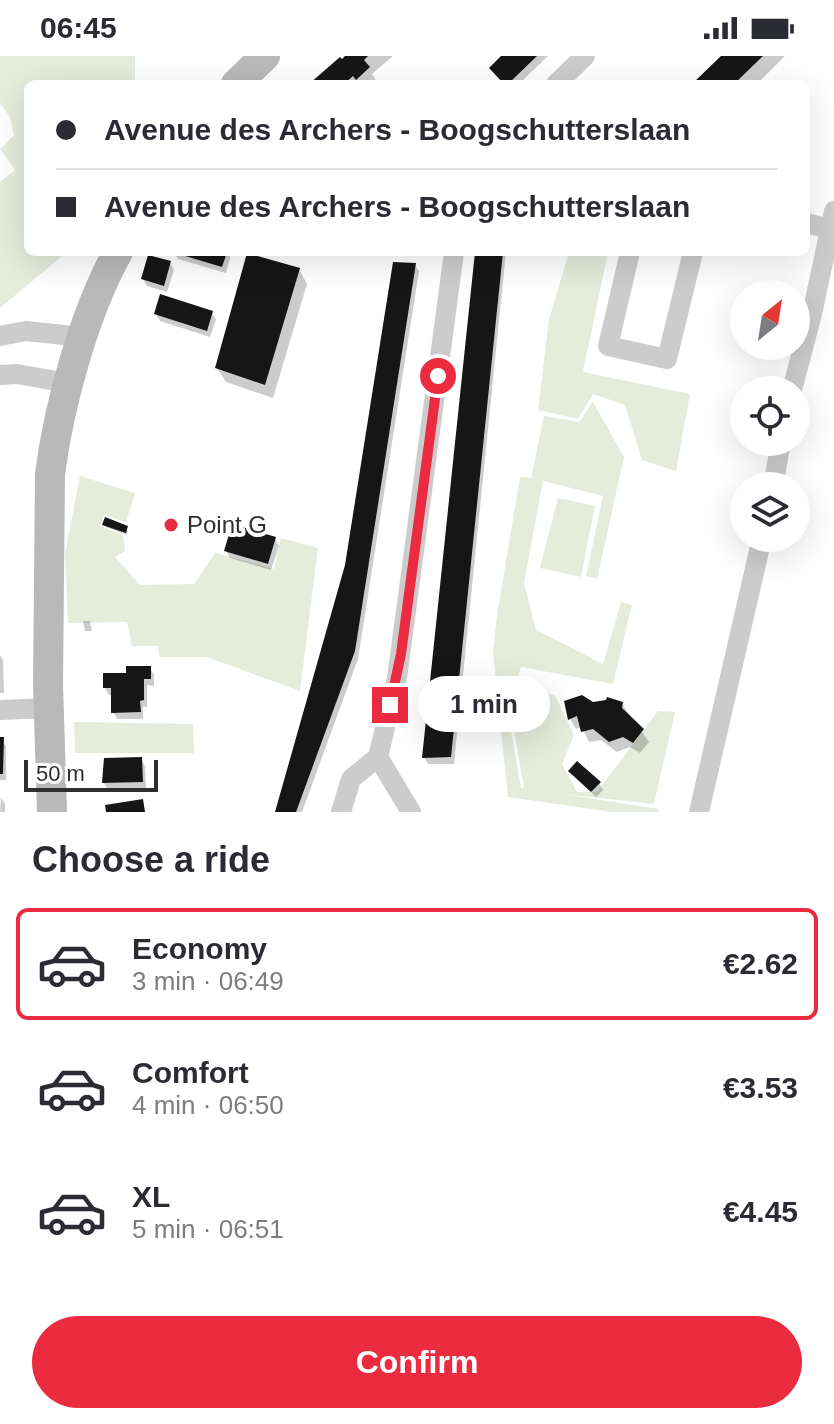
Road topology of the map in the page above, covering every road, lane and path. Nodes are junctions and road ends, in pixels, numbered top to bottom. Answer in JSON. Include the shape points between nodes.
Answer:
{"nodes":[{"id":1,"x":265,"y":56,"type":"edge"},
{"id":2,"x":585,"y":56,"type":"edge"},
{"id":3,"x":240,"y":80,"type":"edge"},
{"id":4,"x":569,"y":80,"type":"edge"},
{"id":5,"x":832,"y":220,"type":"edge"},
{"id":6,"x":810,"y":223,"type":"edge"},
{"id":7,"x":116,"y":256,"type":"edge"},
{"id":8,"x":453,"y":256,"type":"edge"},
{"id":9,"x":629,"y":256,"type":"edge"},
{"id":10,"x":692,"y":256,"type":"edge"},
{"id":11,"x":0,"y":336,"type":"edge"},
{"id":12,"x":83,"y":337,"type":"junction"},
{"id":13,"x":0,"y":375,"type":"edge"},
{"id":14,"x":796,"y":376,"type":"edge"},
{"id":15,"x":68,"y":383,"type":"junction"},
{"id":16,"x":759,"y":552,"type":"edge"},
{"id":17,"x":50,"y":708,"type":"junction"},
{"id":18,"x":0,"y":710,"type":"edge"},
{"id":19,"x":378,"y":757,"type":"junction"},
{"id":20,"x":52,"y":812,"type":"edge"},
{"id":21,"x":341,"y":812,"type":"edge"},
{"id":22,"x":411,"y":812,"type":"edge"},
{"id":23,"x":699,"y":812,"type":"edge"}],
"edges":[{"from":1,"to":3,"type":"main road"},
{"from":2,"to":4,"type":"street"},
{"from":5,"to":6,"type":"street"},
{"from":5,"to":14,"type":"street"},
{"from":7,"to":12,"type":"main road"},
{"from":8,"to":19,"type":"street","via":[[401,654]]},
{"from":9,"to":10,"type":"street","via":[[608,346],[667,359]]},
{"from":11,"to":12,"type":"street","via":[[26,331]]},
{"from":12,"to":15,"type":"main road"},
{"from":13,"to":15,"type":"street"},
{"from":15,"to":17,"type":"main road","via":[[50,474]]},
{"from":16,"to":23,"type":"street"},
{"from":17,"to":18,"type":"street"},
{"from":17,"to":20,"type":"main road"},
{"from":19,"to":21,"type":"street","via":[[351,779]]},
{"from":19,"to":22,"type":"street"}]}
